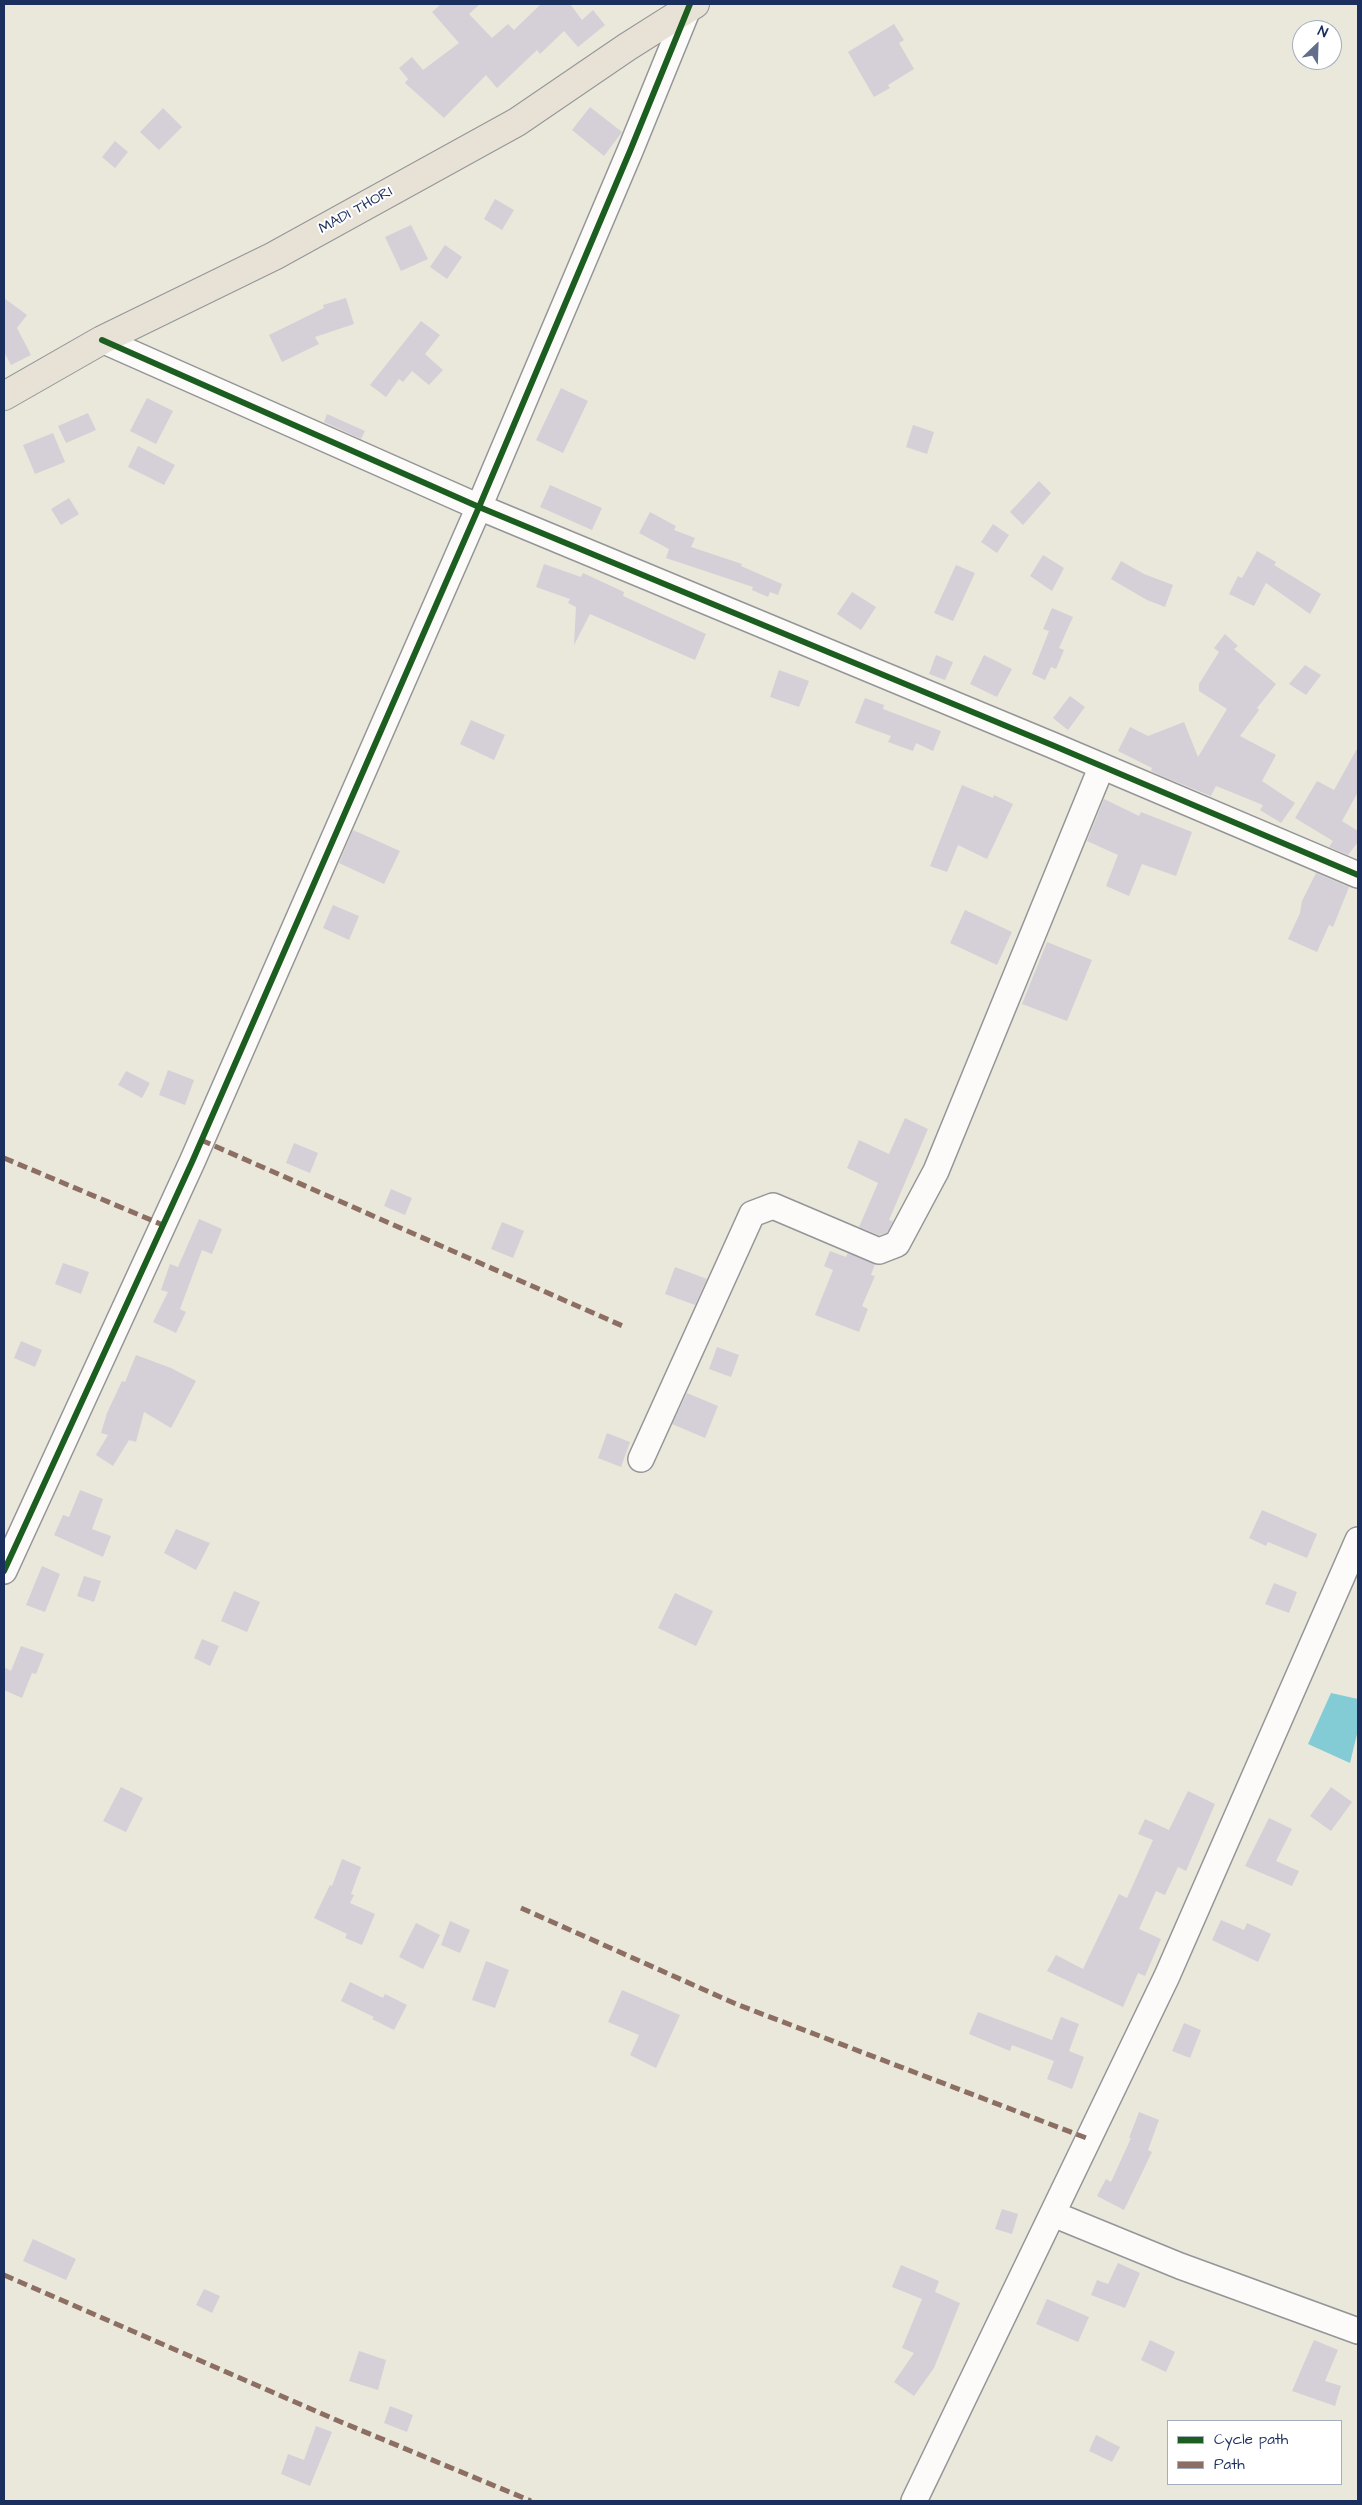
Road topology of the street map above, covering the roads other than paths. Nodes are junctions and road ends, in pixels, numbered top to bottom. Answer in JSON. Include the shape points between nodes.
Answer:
{"nodes":[{"id":1,"x":691,"y":5,"type":"edge"},
{"id":2,"x":102,"y":340,"type":"junction"},
{"id":3,"x":4,"y":396,"type":"edge"},
{"id":4,"x":479,"y":507,"type":"junction"},
{"id":5,"x":1101,"y":768,"type":"junction"},
{"id":6,"x":1358,"y":875,"type":"edge"},
{"id":7,"x":641,"y":1459,"type":"dead end"},
{"id":8,"x":1358,"y":1540,"type":"edge"},
{"id":9,"x":4,"y":1571,"type":"edge"},
{"id":10,"x":1053,"y":2214,"type":"junction"},
{"id":11,"x":1358,"y":2331,"type":"edge"},
{"id":12,"x":914,"y":2501,"type":"edge"}],
"edges":[{"from":1,"to":2,"type":"main road","name":"MADI THORI","via":[[518,122],[274,256]]},
{"from":1,"to":4,"type":"street"},
{"from":2,"to":3,"type":"main road","name":"MADI THORI"},
{"from":2,"to":4,"type":"street"},
{"from":4,"to":5,"type":"street"},
{"from":4,"to":9,"type":"street","via":[[192,1162]]},
{"from":5,"to":6,"type":"street"},
{"from":5,"to":7,"type":"street","via":[[936,1171],[898,1244],[879,1251],[773,1206],[752,1214]]},
{"from":8,"to":10,"type":"street","via":[[1167,1976]]},
{"from":10,"to":11,"type":"street","via":[[1180,2266]]},
{"from":10,"to":12,"type":"street"}]}
